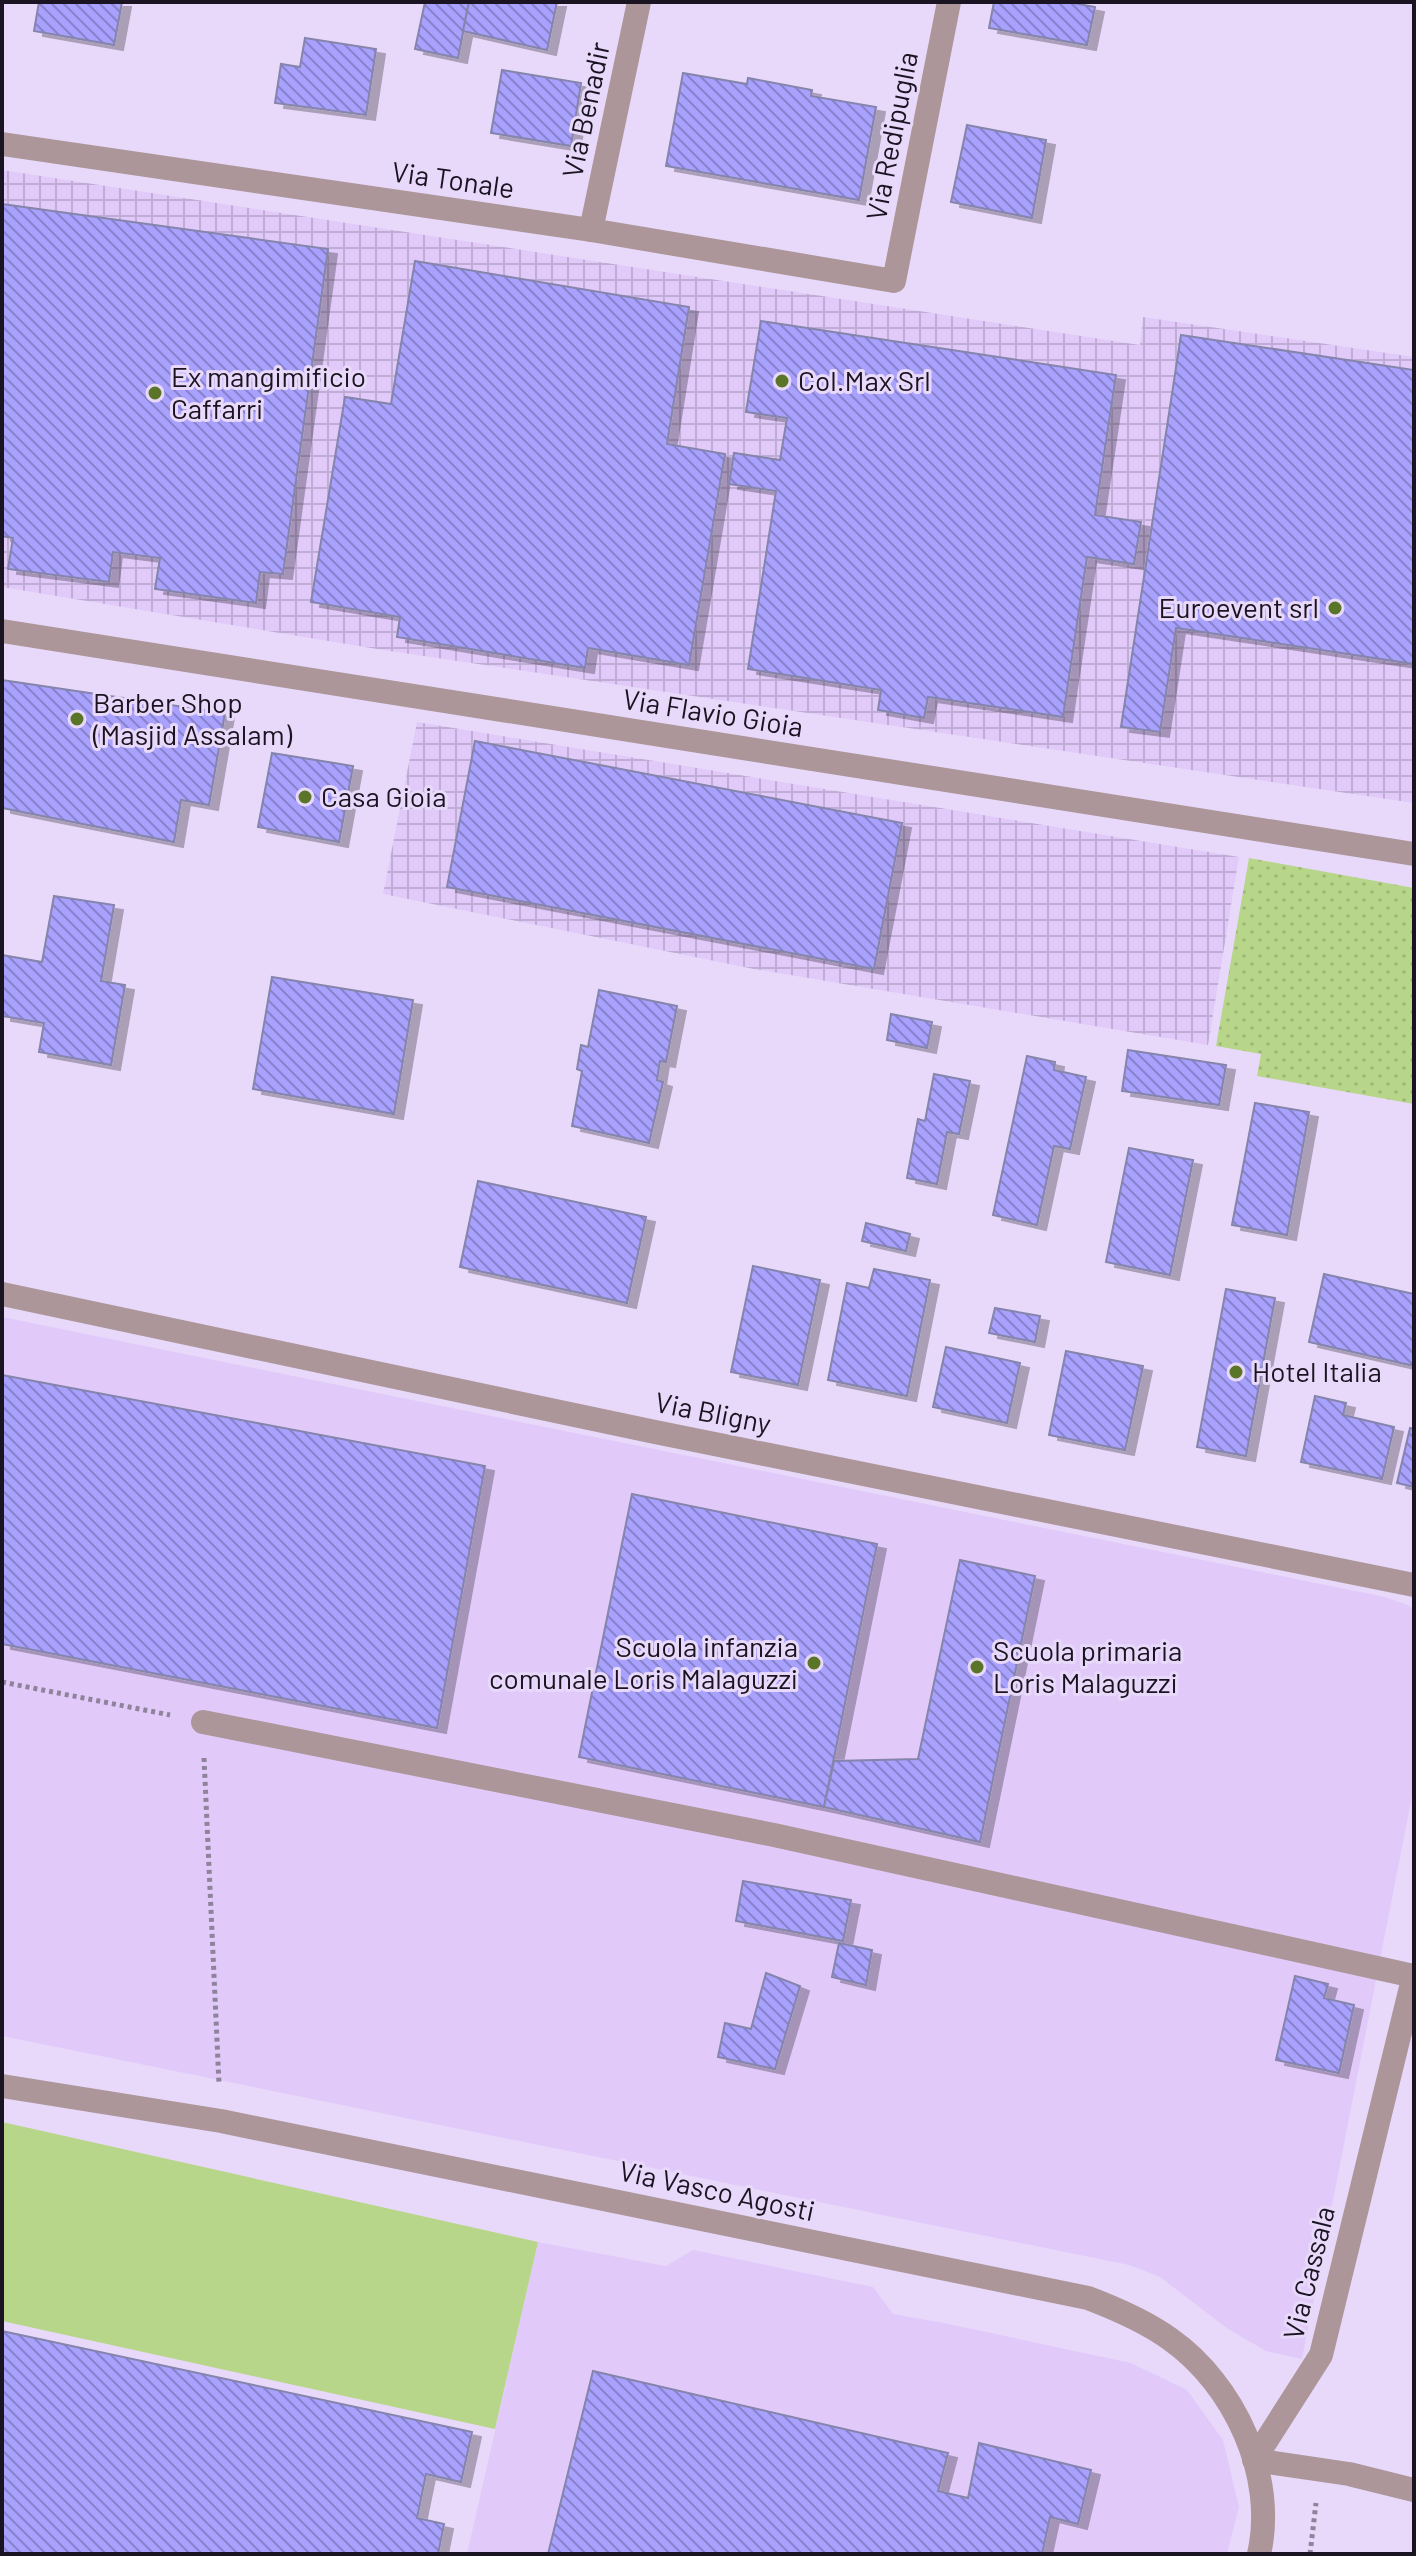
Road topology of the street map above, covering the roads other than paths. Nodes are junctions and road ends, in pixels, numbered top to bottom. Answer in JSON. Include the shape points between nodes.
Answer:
{"nodes":[{"id":1,"x":639,"y":2,"type":"edge"},
{"id":2,"x":949,"y":2,"type":"edge"},
{"id":3,"x":2,"y":144,"type":"edge"},
{"id":4,"x":591,"y":230,"type":"junction"},
{"id":5,"x":894,"y":281,"type":"joint"},
{"id":6,"x":2,"y":631,"type":"edge"},
{"id":7,"x":1414,"y":854,"type":"edge"},
{"id":8,"x":2,"y":1294,"type":"edge"},
{"id":9,"x":1414,"y":1585,"type":"edge"},
{"id":10,"x":203,"y":1722,"type":"road end"},
{"id":11,"x":1413,"y":1987,"type":"edge"},
{"id":12,"x":2,"y":2086,"type":"edge"},
{"id":13,"x":1254,"y":2460,"type":"junction"},
{"id":14,"x":1414,"y":2490,"type":"edge"},
{"id":15,"x":1259,"y":2554,"type":"edge"}],
"edges":[{"from":1,"to":4,"type":"street","name":"Via Benadir"},
{"from":2,"to":5,"type":"street","name":"Via Redipuglia"},
{"from":3,"to":4,"type":"street","name":"Via Tonale"},
{"from":4,"to":5,"type":"street","name":"Via Tonale"},
{"from":6,"to":7,"type":"street","name":"Via Flavio Gioia"},
{"from":8,"to":9,"type":"street","name":"Via Bligny"},
{"from":10,"to":11,"type":"street","via":[[774,1835]]},
{"from":11,"to":13,"type":"street","name":"Via Cassala","via":[[1321,2355]]},
{"from":12,"to":13,"type":"street","name":"Via Vasco Agosti","via":[[221,2121],[1088,2298],[1132,2316],[1196,2362],[1240,2422]]},
{"from":13,"to":14,"type":"street"},
{"from":13,"to":15,"type":"street","name":"Via Vasco Agosti","via":[[1262,2503]]}]}
